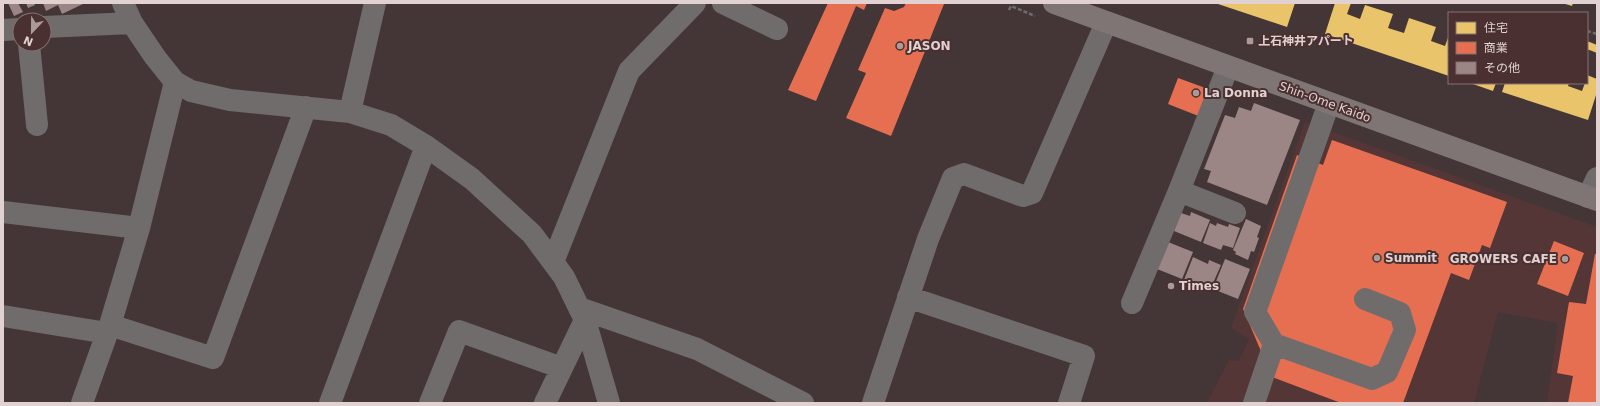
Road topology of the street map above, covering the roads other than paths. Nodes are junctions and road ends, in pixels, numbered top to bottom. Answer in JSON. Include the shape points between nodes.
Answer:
{"nodes":[{"id":1,"x":123,"y":3,"type":"edge"},
{"id":2,"x":375,"y":3,"type":"edge"},
{"id":3,"x":695,"y":3,"type":"edge"},
{"id":4,"x":723,"y":3,"type":"edge"},
{"id":5,"x":1047,"y":10,"type":"edge"},
{"id":6,"x":132,"y":23,"type":"junction"},
{"id":7,"x":1106,"y":23,"type":"junction"},
{"id":8,"x":52,"y":27,"type":"edge"},
{"id":9,"x":776,"y":29,"type":"dead end"},
{"id":10,"x":31,"y":52,"type":"edge"},
{"id":11,"x":1228,"y":67,"type":"junction"},
{"id":12,"x":175,"y":82,"type":"junction"},
{"id":13,"x":1329,"y":103,"type":"junction"},
{"id":14,"x":306,"y":107,"type":"junction"},
{"id":15,"x":350,"y":112,"type":"junction"},
{"id":16,"x":37,"y":125,"type":"dead end"},
{"id":17,"x":426,"y":146,"type":"junction"},
{"id":18,"x":1179,"y":191,"type":"junction"},
{"id":19,"x":1594,"y":192,"type":"edge"},
{"id":20,"x":3,"y":212,"type":"edge"},
{"id":21,"x":1235,"y":213,"type":"dead end"},
{"id":22,"x":139,"y":228,"type":"junction"},
{"id":23,"x":553,"y":262,"type":"junction"},
{"id":24,"x":908,"y":297,"type":"junction"},
{"id":25,"x":1365,"y":299,"type":"dead end"},
{"id":26,"x":1132,"y":303,"type":"dead end"},
{"id":27,"x":582,"y":314,"type":"junction"},
{"id":28,"x":3,"y":316,"type":"edge"},
{"id":29,"x":109,"y":329,"type":"junction"},
{"id":30,"x":1274,"y":344,"type":"junction"},
{"id":31,"x":562,"y":368,"type":"junction"},
{"id":32,"x":82,"y":403,"type":"edge"},
{"id":33,"x":330,"y":403,"type":"edge"},
{"id":34,"x":430,"y":403,"type":"edge"},
{"id":35,"x":546,"y":403,"type":"edge"},
{"id":36,"x":609,"y":403,"type":"edge"},
{"id":37,"x":803,"y":403,"type":"edge"},
{"id":38,"x":873,"y":403,"type":"edge"},
{"id":39,"x":1069,"y":403,"type":"edge"},
{"id":40,"x":1254,"y":403,"type":"edge"}],
"edges":[{"from":1,"to":6,"type":"street"},
{"from":2,"to":15,"type":"street"},
{"from":3,"to":23,"type":"street","via":[[629,71]]},
{"from":4,"to":9,"type":"street"},
{"from":5,"to":7,"type":"main road","name":"Shin-Ome Kaido"},
{"from":6,"to":8,"type":"street"},
{"from":6,"to":12,"type":"street"},
{"from":7,"to":11,"type":"main road","name":"Shin-Ome Kaido"},
{"from":7,"to":24,"type":"street","via":[[1032,193],[1023,196],[964,174],[953,178]]},
{"from":10,"to":16,"type":"street"},
{"from":11,"to":13,"type":"main road","name":"Shin-Ome Kaido"},
{"from":11,"to":18,"type":"street"},
{"from":12,"to":14,"type":"street","via":[[191,91],[230,100]]},
{"from":12,"to":22,"type":"street"},
{"from":13,"to":19,"type":"main road","name":"Shin-Ome Kaido"},
{"from":13,"to":30,"type":"street","via":[[1321,149],[1255,312]]},
{"from":14,"to":15,"type":"street"},
{"from":14,"to":29,"type":"street","via":[[214,358]]},
{"from":15,"to":17,"type":"street","via":[[391,125]]},
{"from":17,"to":23,"type":"street","via":[[472,179],[526,228]]},
{"from":17,"to":33,"type":"street"},
{"from":18,"to":21,"type":"street"},
{"from":18,"to":26,"type":"street"},
{"from":20,"to":22,"type":"street"},
{"from":22,"to":29,"type":"street"},
{"from":23,"to":27,"type":"street","via":[[564,277]]},
{"from":24,"to":38,"type":"street"},
{"from":24,"to":39,"type":"street","via":[[1084,356]]},
{"from":25,"to":30,"type":"street","via":[[1400,312],[1406,330],[1387,372],[1372,379]]},
{"from":27,"to":31,"type":"street"},
{"from":27,"to":36,"type":"street"},
{"from":27,"to":37,"type":"street","via":[[697,349]]},
{"from":28,"to":29,"type":"street"},
{"from":29,"to":32,"type":"street"},
{"from":30,"to":40,"type":"street"},
{"from":31,"to":34,"type":"street","via":[[459,331]]},
{"from":31,"to":35,"type":"street"}]}
